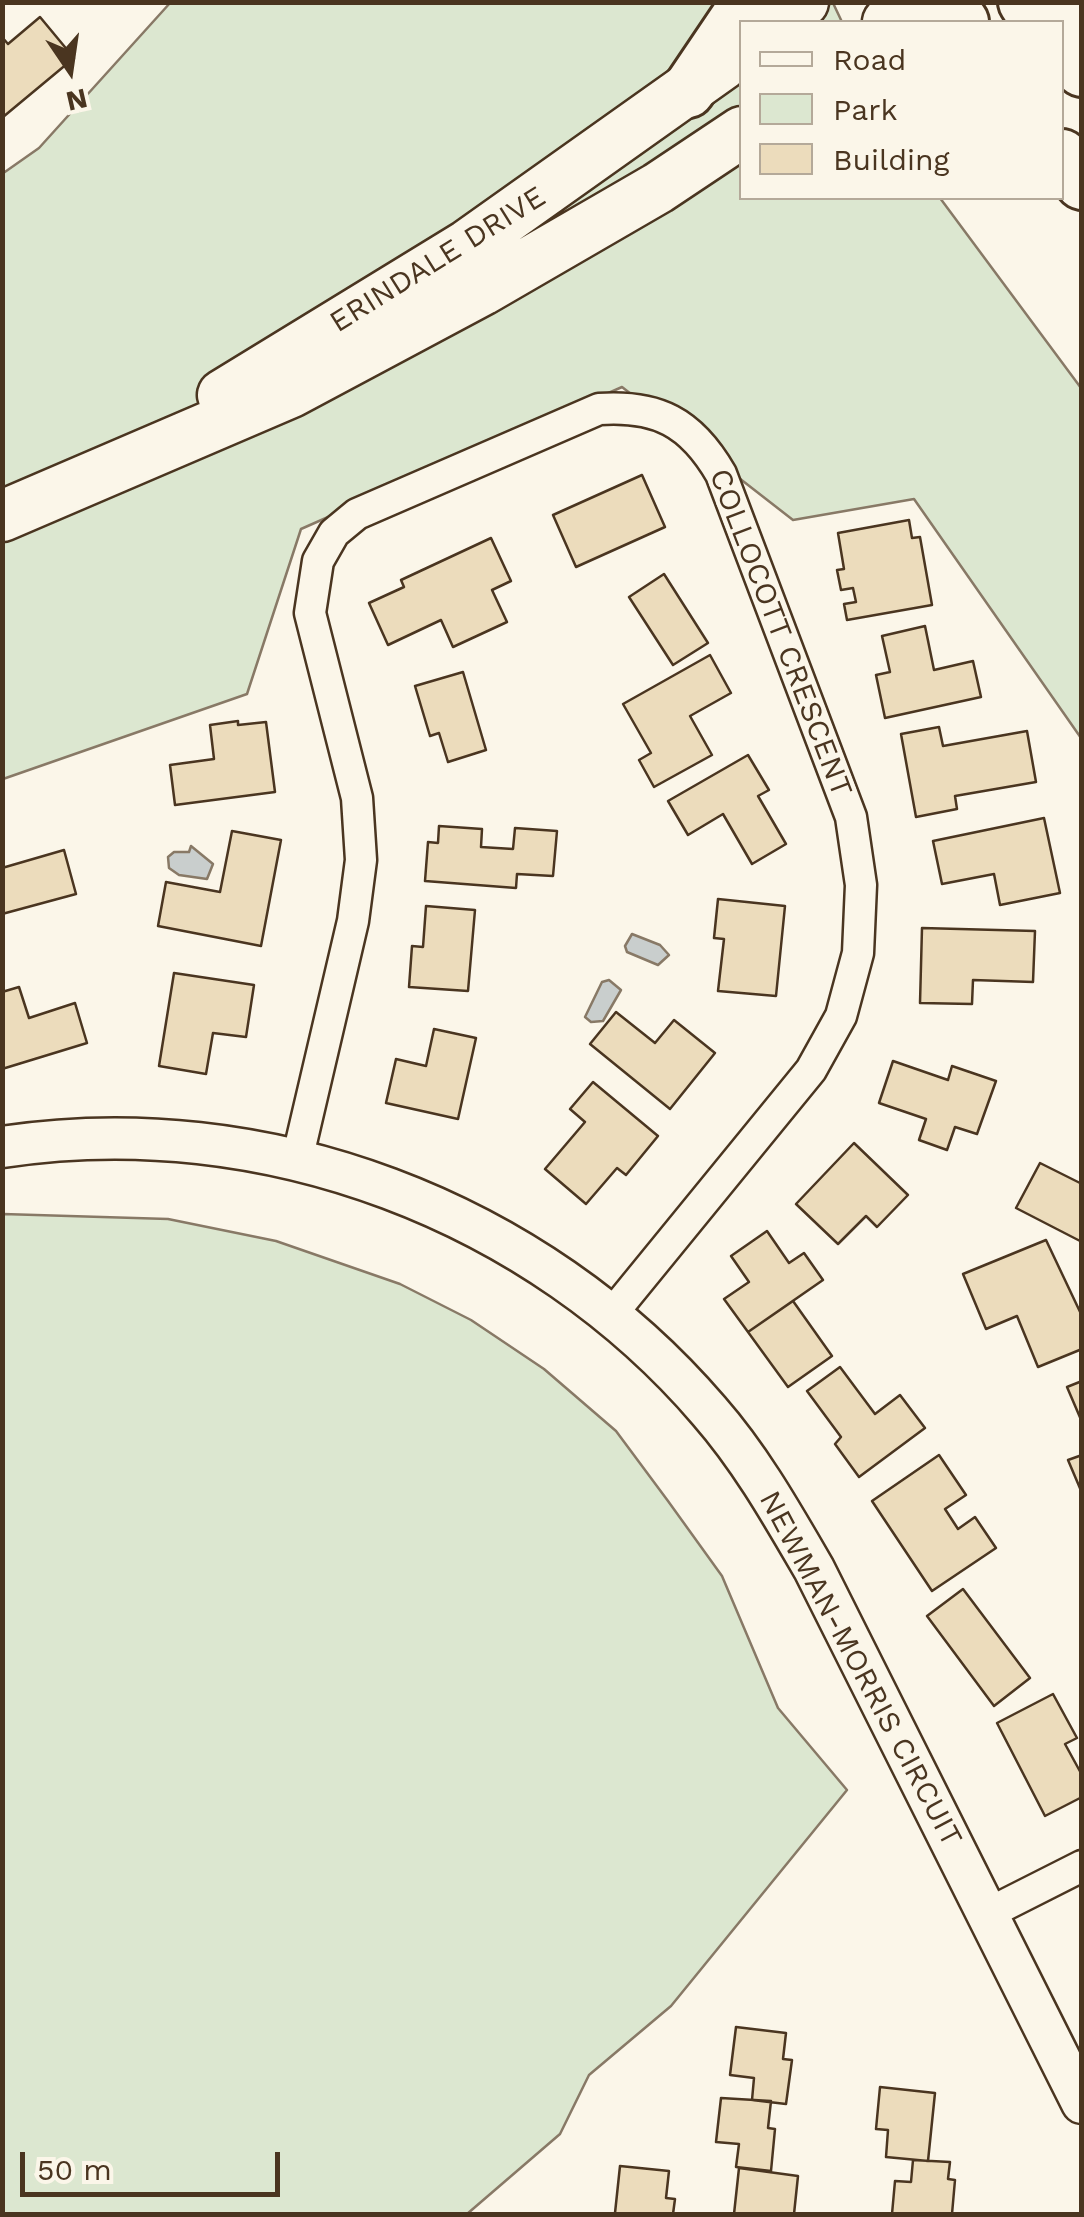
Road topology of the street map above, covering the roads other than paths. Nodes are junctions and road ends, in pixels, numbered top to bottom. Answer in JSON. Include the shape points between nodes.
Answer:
{"nodes":[{"id":1,"x":748,"y":2,"type":"edge"},
{"id":2,"x":803,"y":2,"type":"edge"},
{"id":3,"x":915,"y":2,"type":"edge"},
{"id":4,"x":1075,"y":2,"type":"edge"},
{"id":5,"x":780,"y":20,"type":"edge"},
{"id":6,"x":891,"y":20,"type":"edge"},
{"id":7,"x":739,"y":52,"type":"edge"},
{"id":8,"x":1064,"y":60,"type":"edge"},
{"id":9,"x":1082,"y":70,"type":"edge"},
{"id":10,"x":1082,"y":86,"type":"edge"},
{"id":11,"x":688,"y":91,"type":"junction"},
{"id":12,"x":739,"y":134,"type":"edge"},
{"id":13,"x":1064,"y":159,"type":"edge"},
{"id":14,"x":1082,"y":182,"type":"edge"},
{"id":15,"x":127,"y":459,"type":"junction"},
{"id":16,"x":2,"y":516,"type":"edge"},
{"id":17,"x":2,"y":1146,"type":"edge"},
{"id":18,"x":297,"y":1160,"type":"junction"},
{"id":19,"x":611,"y":1315,"type":"junction"},
{"id":20,"x":1082,"y":1866,"type":"edge"},
{"id":21,"x":987,"y":1914,"type":"junction"},
{"id":22,"x":1082,"y":2103,"type":"edge"}],
"edges":[{"from":1,"to":11,"type":"highway"},
{"from":2,"to":5,"type":"main road"},
{"from":3,"to":6,"type":"main road"},
{"from":4,"to":9,"type":"highway","via":[[1072,22]]},
{"from":7,"to":11,"type":"main road","name":"ERINDALE DRIVE"},
{"from":8,"to":10,"type":"highway"},
{"from":11,"to":15,"type":"main road","name":"ERINDALE DRIVE","via":[[468,245]]},
{"from":12,"to":15,"type":"main road","name":"ERINDALE DRIVE","via":[[482,290],[291,392]]},
{"from":13,"to":14,"type":"highway"},
{"from":15,"to":16,"type":"main road","name":"ERINDALE DRIVE"},
{"from":17,"to":18,"type":"street","name":"NEWMAN-MORRIS CIRCUIT","via":[[64,1137],[158,1136]]},
{"from":18,"to":19,"type":"street","name":"NEWMAN-MORRIS CIRCUIT","via":[[379,1183],[499,1238]]},
{"from":18,"to":19,"type":"street","name":"COLLOCOTT CRESCENT","via":[[354,921],[361,860],[357,798],[310,613],[318,561],[334,533],[358,514],[599,409],[634,406],[667,417],[698,440],[721,474],[852,817],[861,885],[858,952],[841,1016],[811,1070]]},
{"from":19,"to":21,"type":"street","name":"NEWMAN-MORRIS CIRCUIT","via":[[710,1411],[766,1486],[814,1568]]},
{"from":20,"to":21,"type":"street"},
{"from":21,"to":22,"type":"street","name":"NEWMAN-MORRIS CIRCUIT"}]}
